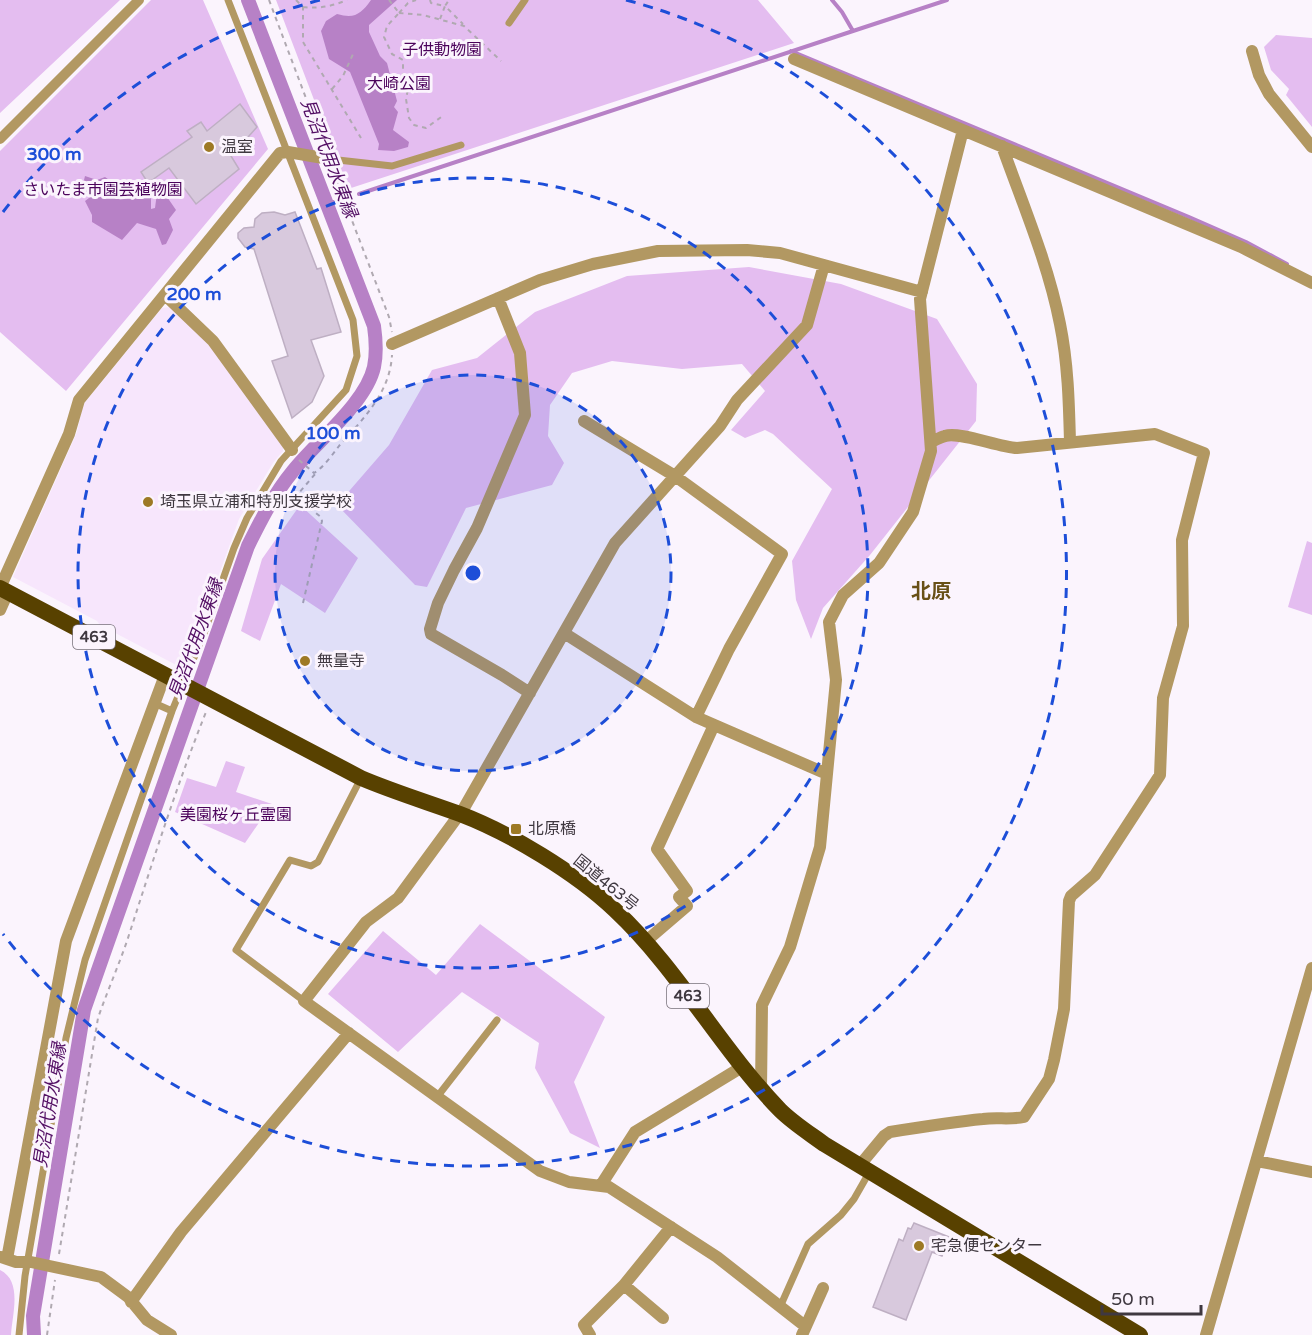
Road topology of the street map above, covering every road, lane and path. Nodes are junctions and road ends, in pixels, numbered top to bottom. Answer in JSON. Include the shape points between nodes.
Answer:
{"nodes":[{"id":1,"x":139,"y":0,"type":"edge"},
{"id":2,"x":228,"y":0,"type":"edge"},
{"id":3,"x":268,"y":0,"type":"edge"},
{"id":4,"x":296,"y":0,"type":"edge"},
{"id":5,"x":347,"y":0,"type":"edge"},
{"id":6,"x":389,"y":0,"type":"edge"},
{"id":7,"x":416,"y":0,"type":"edge"},
{"id":8,"x":430,"y":0,"type":"edge"},
{"id":9,"x":449,"y":0,"type":"edge"},
{"id":10,"x":525,"y":0,"type":"edge"},
{"id":11,"x":445,"y":6,"type":"junction"},
{"id":12,"x":303,"y":7,"type":"junction"},
{"id":13,"x":399,"y":13,"type":"junction"},
{"id":14,"x":440,"y":19,"type":"junction"},
{"id":15,"x":509,"y":23,"type":"dead end"},
{"id":16,"x":464,"y":26,"type":"junction"},
{"id":17,"x":1252,"y":51,"type":"dead end"},
{"id":18,"x":354,"y":52,"type":"dead end"},
{"id":19,"x":794,"y":59,"type":"dead end"},
{"id":20,"x":501,"y":61,"type":"dead end"},
{"id":21,"x":332,"y":89,"type":"junction"},
{"id":22,"x":444,"y":114,"type":"dead end"},
{"id":23,"x":963,"y":130,"type":"junction"},
{"id":24,"x":361,"y":138,"type":"dead end"},
{"id":25,"x":0,"y":139,"type":"edge"},
{"id":26,"x":461,"y":145,"type":"dead end"},
{"id":27,"x":1002,"y":146,"type":"junction"},
{"id":28,"x":1312,"y":147,"type":"edge"},
{"id":29,"x":288,"y":152,"type":"junction"},
{"id":30,"x":329,"y":159,"type":"junction"},
{"id":31,"x":824,"y":265,"type":"junction"},
{"id":32,"x":1312,"y":283,"type":"edge"},
{"id":33,"x":922,"y":292,"type":"junction"},
{"id":34,"x":165,"y":295,"type":"junction"},
{"id":35,"x":498,"y":298,"type":"junction"},
{"id":36,"x":392,"y":344,"type":"junction"},
{"id":37,"x":584,"y":421,"type":"dead end"},
{"id":38,"x":931,"y":442,"type":"junction"},
{"id":39,"x":1070,"y":442,"type":"junction"},
{"id":40,"x":293,"y":453,"type":"junction"},
{"id":41,"x":316,"y":473,"type":"junction"},
{"id":42,"x":675,"y":476,"type":"junction"},
{"id":43,"x":3,"y":589,"type":"edge"},
{"id":44,"x":303,"y":603,"type":"dead end"},
{"id":45,"x":0,"y":610,"type":"edge"},
{"id":46,"x":564,"y":633,"type":"junction"},
{"id":47,"x":165,"y":675,"type":"junction"},
{"id":48,"x":185,"y":686,"type":"junction"},
{"id":49,"x":530,"y":693,"type":"junction"},
{"id":50,"x":154,"y":703,"type":"junction"},
{"id":51,"x":208,"y":704,"type":"junction"},
{"id":52,"x":172,"y":711,"type":"junction"},
{"id":53,"x":696,"y":717,"type":"junction"},
{"id":54,"x":714,"y":725,"type":"junction"},
{"id":55,"x":827,"y":774,"type":"junction"},
{"id":56,"x":362,"y":778,"type":"junction"},
{"id":57,"x":459,"y":814,"type":"junction"},
{"id":58,"x":645,"y":942,"type":"junction"},
{"id":59,"x":1312,"y":968,"type":"edge"},
{"id":60,"x":304,"y":1001,"type":"junction"},
{"id":61,"x":497,"y":1020,"type":"dead end"},
{"id":62,"x":349,"y":1034,"type":"junction"},
{"id":63,"x":742,"y":1067,"type":"junction"},
{"id":64,"x":761,"y":1089,"type":"junction"},
{"id":65,"x":437,"y":1097,"type":"junction"},
{"id":66,"x":1257,"y":1161,"type":"junction"},
{"id":67,"x":865,"y":1168,"type":"junction"},
{"id":68,"x":1312,"y":1172,"type":"edge"},
{"id":69,"x":601,"y":1185,"type":"junction"},
{"id":70,"x":671,"y":1227,"type":"junction"},
{"id":71,"x":4,"y":1258,"type":"edge"},
{"id":72,"x":29,"y":1262,"type":"junction"},
{"id":73,"x":56,"y":1267,"type":"junction"},
{"id":74,"x":624,"y":1285,"type":"junction"},
{"id":75,"x":824,"y":1288,"type":"dead end"},
{"id":76,"x":131,"y":1302,"type":"junction"},
{"id":77,"x":780,"y":1306,"type":"junction"},
{"id":78,"x":663,"y":1318,"type":"dead end"},
{"id":79,"x":803,"y":1331,"type":"edge"},
{"id":80,"x":1135,"y":1334,"type":"edge"},
{"id":81,"x":19,"y":1335,"type":"edge"},
{"id":82,"x":47,"y":1335,"type":"edge"},
{"id":83,"x":171,"y":1335,"type":"edge"},
{"id":84,"x":590,"y":1335,"type":"edge"},
{"id":85,"x":1206,"y":1335,"type":"edge"}],
"edges":[{"from":1,"to":25,"type":"street"},
{"from":2,"to":29,"type":"lane"},
{"from":3,"to":30,"type":"path"},
{"from":4,"to":12,"type":"path"},
{"from":5,"to":12,"type":"path","via":[[315,9]]},
{"from":6,"to":13,"type":"path"},
{"from":7,"to":13,"type":"path"},
{"from":8,"to":11,"type":"path"},
{"from":9,"to":11,"type":"path"},
{"from":10,"to":15,"type":"lane"},
{"from":11,"to":14,"type":"path"},
{"from":11,"to":16,"type":"path"},
{"from":12,"to":21,"type":"path","via":[[303,42]]},
{"from":13,"to":14,"type":"path"},
{"from":13,"to":22,"type":"path","via":[[387,26],[384,37],[392,54],[404,60],[409,118],[414,125],[426,128]]},
{"from":14,"to":16,"type":"path"},
{"from":16,"to":20,"type":"path"},
{"from":17,"to":28,"type":"street","via":[[1269,94]]},
{"from":18,"to":21,"type":"path"},
{"from":19,"to":23,"type":"street"},
{"from":21,"to":24,"type":"path"},
{"from":23,"to":27,"type":"street"},
{"from":23,"to":33,"type":"street"},
{"from":26,"to":30,"type":"lane","via":[[392,166]]},
{"from":27,"to":32,"type":"street","via":[[1241,247]]},
{"from":27,"to":39,"type":"street","via":[[1048,273],[1060,325],[1068,377]]},
{"from":29,"to":30,"type":"street"},
{"from":29,"to":34,"type":"street","via":[[280,153]]},
{"from":29,"to":40,"type":"lane","via":[[353,320],[357,356],[346,390]]},
{"from":30,"to":36,"type":"path","via":[[389,317]]},
{"from":31,"to":33,"type":"street"},
{"from":31,"to":35,"type":"street","via":[[780,253],[747,250],[658,251],[593,264]]},
{"from":31,"to":42,"type":"street","via":[[807,325],[737,400],[720,426]]},
{"from":33,"to":38,"type":"street"},
{"from":34,"to":40,"type":"street","via":[[213,341]]},
{"from":34,"to":43,"type":"street","via":[[79,400],[69,434]]},
{"from":35,"to":36,"type":"street"},
{"from":35,"to":49,"type":"street","via":[[520,353],[525,415],[477,528],[438,603],[430,629],[431,634]]},
{"from":36,"to":41,"type":"path","via":[[392,365],[381,395]]},
{"from":37,"to":42,"type":"street"},
{"from":38,"to":39,"type":"street","via":[[946,435],[1017,448]]},
{"from":38,"to":55,"type":"street","via":[[913,512],[879,563],[843,595],[829,622],[836,680]]},
{"from":39,"to":67,"type":"street","via":[[1155,434],[1204,453],[1182,540],[1183,626],[1163,698],[1160,775],[1095,875],[1071,896],[1064,1009],[1054,1060],[1049,1080],[1024,1117],[997,1117],[890,1132]]},
{"from":40,"to":41,"type":"path"},
{"from":40,"to":48,"type":"lane","via":[[281,461],[247,518]]},
{"from":41,"to":44,"type":"path","via":[[298,495],[322,521]]},
{"from":42,"to":46,"type":"street","via":[[615,543]]},
{"from":42,"to":53,"type":"street","via":[[782,554]]},
{"from":43,"to":45,"type":"street"},
{"from":43,"to":47,"type":"highway","name":"国道463号","number":"463"},
{"from":46,"to":49,"type":"street"},
{"from":46,"to":53,"type":"street"},
{"from":47,"to":48,"type":"highway","name":"国道463号","number":"463"},
{"from":47,"to":50,"type":"street"},
{"from":48,"to":51,"type":"highway","name":"国道463号","number":"463"},
{"from":48,"to":52,"type":"lane"},
{"from":49,"to":57,"type":"street"},
{"from":50,"to":52,"type":"lane"},
{"from":50,"to":71,"type":"street","via":[[66,941]]},
{"from":51,"to":56,"type":"highway","name":"国道463号","number":"463"},
{"from":51,"to":73,"type":"path","via":[[98,1018]]},
{"from":52,"to":72,"type":"lane","via":[[85,960],[66,1038]]},
{"from":53,"to":54,"type":"street"},
{"from":54,"to":55,"type":"street"},
{"from":54,"to":58,"type":"street","via":[[657,849],[687,891],[679,897],[687,906]]},
{"from":55,"to":64,"type":"street","via":[[820,848],[790,946],[762,1005]]},
{"from":56,"to":57,"type":"highway","name":"国道463号","number":"463"},
{"from":56,"to":60,"type":"lane","via":[[318,862],[311,866],[290,860],[236,950]]},
{"from":57,"to":58,"type":"highway","name":"国道463号","number":"463","via":[[539,854],[614,909]]},
{"from":57,"to":60,"type":"street","via":[[399,898],[366,922]]},
{"from":58,"to":63,"type":"highway","name":"国道463号","number":"463"},
{"from":59,"to":66,"type":"street"},
{"from":60,"to":62,"type":"street"},
{"from":61,"to":65,"type":"lane"},
{"from":62,"to":65,"type":"street"},
{"from":62,"to":76,"type":"street","via":[[181,1232]]},
{"from":63,"to":64,"type":"highway","name":"国道463号","number":"463"},
{"from":63,"to":69,"type":"street","via":[[635,1132]]},
{"from":64,"to":67,"type":"highway","name":"国道463号","number":"463","via":[[782,1112]]},
{"from":65,"to":69,"type":"street","via":[[540,1171],[569,1182]]},
{"from":66,"to":68,"type":"street"},
{"from":66,"to":85,"type":"street"},
{"from":67,"to":77,"type":"lane","via":[[854,1199],[808,1244]]},
{"from":67,"to":80,"type":"highway","name":"国道463号","number":"463"},
{"from":69,"to":70,"type":"street"},
{"from":70,"to":74,"type":"street"},
{"from":70,"to":77,"type":"street"},
{"from":71,"to":72,"type":"street"},
{"from":72,"to":73,"type":"street"},
{"from":72,"to":81,"type":"lane"},
{"from":73,"to":76,"type":"street","via":[[101,1277]]},
{"from":73,"to":82,"type":"path"},
{"from":74,"to":78,"type":"street"},
{"from":74,"to":84,"type":"street","via":[[584,1325]]},
{"from":75,"to":79,"type":"street"},
{"from":76,"to":83,"type":"street","via":[[147,1320]]},
{"from":77,"to":79,"type":"street"}]}
